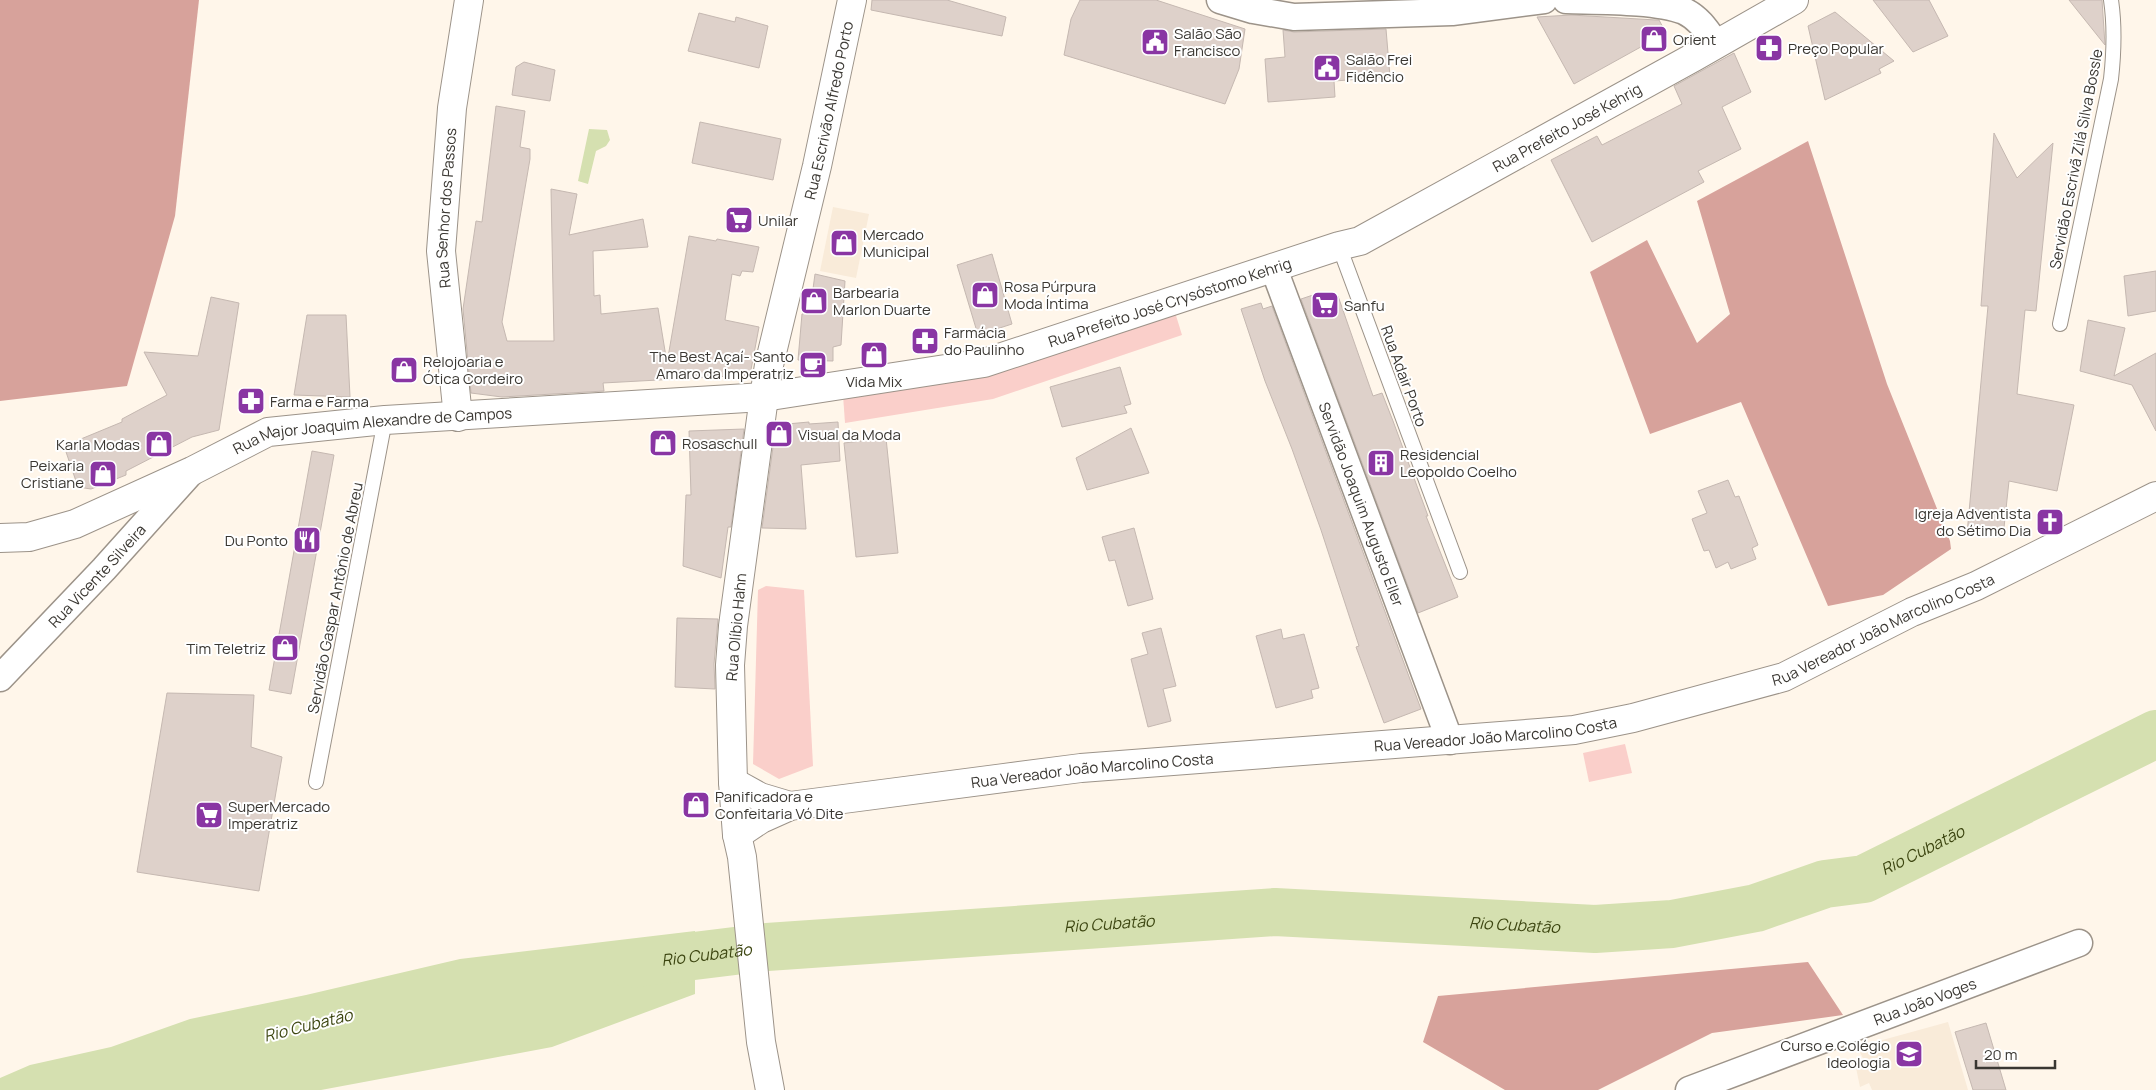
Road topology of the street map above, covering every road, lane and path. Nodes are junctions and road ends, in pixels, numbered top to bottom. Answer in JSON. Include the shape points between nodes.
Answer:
{"nodes":[{"id":1,"x":469,"y":0,"type":"edge"},
{"id":2,"x":852,"y":0,"type":"edge"},
{"id":3,"x":1220,"y":0,"type":"edge"},
{"id":4,"x":1544,"y":0,"type":"edge"},
{"id":5,"x":1566,"y":0,"type":"edge"},
{"id":6,"x":1794,"y":0,"type":"edge"},
{"id":7,"x":2111,"y":0,"type":"edge"},
{"id":8,"x":1716,"y":44,"type":"junction"},
{"id":9,"x":1339,"y":246,"type":"junction"},
{"id":10,"x":1274,"y":268,"type":"junction"},
{"id":11,"x":2060,"y":324,"type":"dead end"},
{"id":12,"x":764,"y":397,"type":"junction"},
{"id":13,"x":458,"y":417,"type":"junction"},
{"id":14,"x":385,"y":420,"type":"junction"},
{"id":15,"x":192,"y":471,"type":"junction"},
{"id":16,"x":2156,"y":496,"type":"edge"},
{"id":17,"x":0,"y":538,"type":"edge"},
{"id":18,"x":1460,"y":572,"type":"dead end"},
{"id":19,"x":0,"y":678,"type":"edge"},
{"id":20,"x":1450,"y":741,"type":"junction"},
{"id":21,"x":316,"y":782,"type":"dead end"},
{"id":22,"x":733,"y":782,"type":"junction"},
{"id":23,"x":790,"y":806,"type":"junction"},
{"id":24,"x":739,"y":846,"type":"junction"},
{"id":25,"x":2078,"y":943,"type":"dead end"},
{"id":26,"x":770,"y":1090,"type":"edge"},
{"id":27,"x":1689,"y":1090,"type":"edge"}],
"edges":[{"from":1,"to":13,"type":"main road","name":"Rua Senhor dos Passos","via":[[452,108],[440,251]]},
{"from":2,"to":12,"type":"main road","name":"Rua Escrivão Alfredo Porto"},
{"from":3,"to":4,"type":"street","via":[[1294,17],[1452,12]]},
{"from":5,"to":8,"type":"street","via":[[1655,3],[1684,11],[1699,21]]},
{"from":6,"to":8,"type":"main road","name":"Rua Prefeito José Kehrig"},
{"from":7,"to":11,"type":"lane","name":"Servidão Escrivã Zilá Silva Bossle","via":[[2115,22],[2111,79]]},
{"from":8,"to":9,"type":"main road","name":"Rua Prefeito José Kehrig","via":[[1360,242]]},
{"from":9,"to":10,"type":"main road","name":"Rua Prefeito José Crysóstomo Kehrig"},
{"from":9,"to":18,"type":"lane","name":"Rua Adair Porto"},
{"from":10,"to":12,"type":"main road","name":"Rua Prefeito José Crysóstomo Kehrig","via":[[984,363]]},
{"from":10,"to":20,"type":"street","name":"Servidão Joaquim Augusto Eller"},
{"from":12,"to":13,"type":"main road","name":"Rua Major Joaquim Alexandre de Campos"},
{"from":12,"to":22,"type":"main road","name":"Rua Olíbio Hahn","via":[[733,626],[730,665]]},
{"from":13,"to":14,"type":"main road","name":"Rua Major Joaquim Alexandre de Campos"},
{"from":14,"to":15,"type":"main road","name":"Rua Major Joaquim Alexandre de Campos","via":[[268,432]]},
{"from":14,"to":21,"type":"lane","name":"Servidão Gaspar Antônio de Abreu"},
{"from":15,"to":17,"type":"main road","name":"Rua Major Joaquim Alexandre de Campos","via":[[75,524],[29,537]]},
{"from":15,"to":19,"type":"street","name":"Rua Vicente Silveira"},
{"from":16,"to":20,"type":"main road","name":"Rua Vereador João Marcolino Costa","via":[[1784,677],[1633,718],[1574,730]]},
{"from":20,"to":23,"type":"main road","name":"Rua Vereador João Marcolino Costa","via":[[1081,768]]},
{"from":22,"to":23,"type":"main road","name":"Rua Vereador João Marcolino Costa","via":[[760,798]]},
{"from":22,"to":24,"type":"main road","name":"Rua Olíbio Hahn"},
{"from":23,"to":24,"type":"main road","name":"Rua Vereador João Marcolino Costa","via":[[761,819]]},
{"from":24,"to":26,"type":"main road","name":"Rua Olíbio Hahn","via":[[761,1042]]},
{"from":25,"to":27,"type":"street","name":"Rua João Voges"}]}
